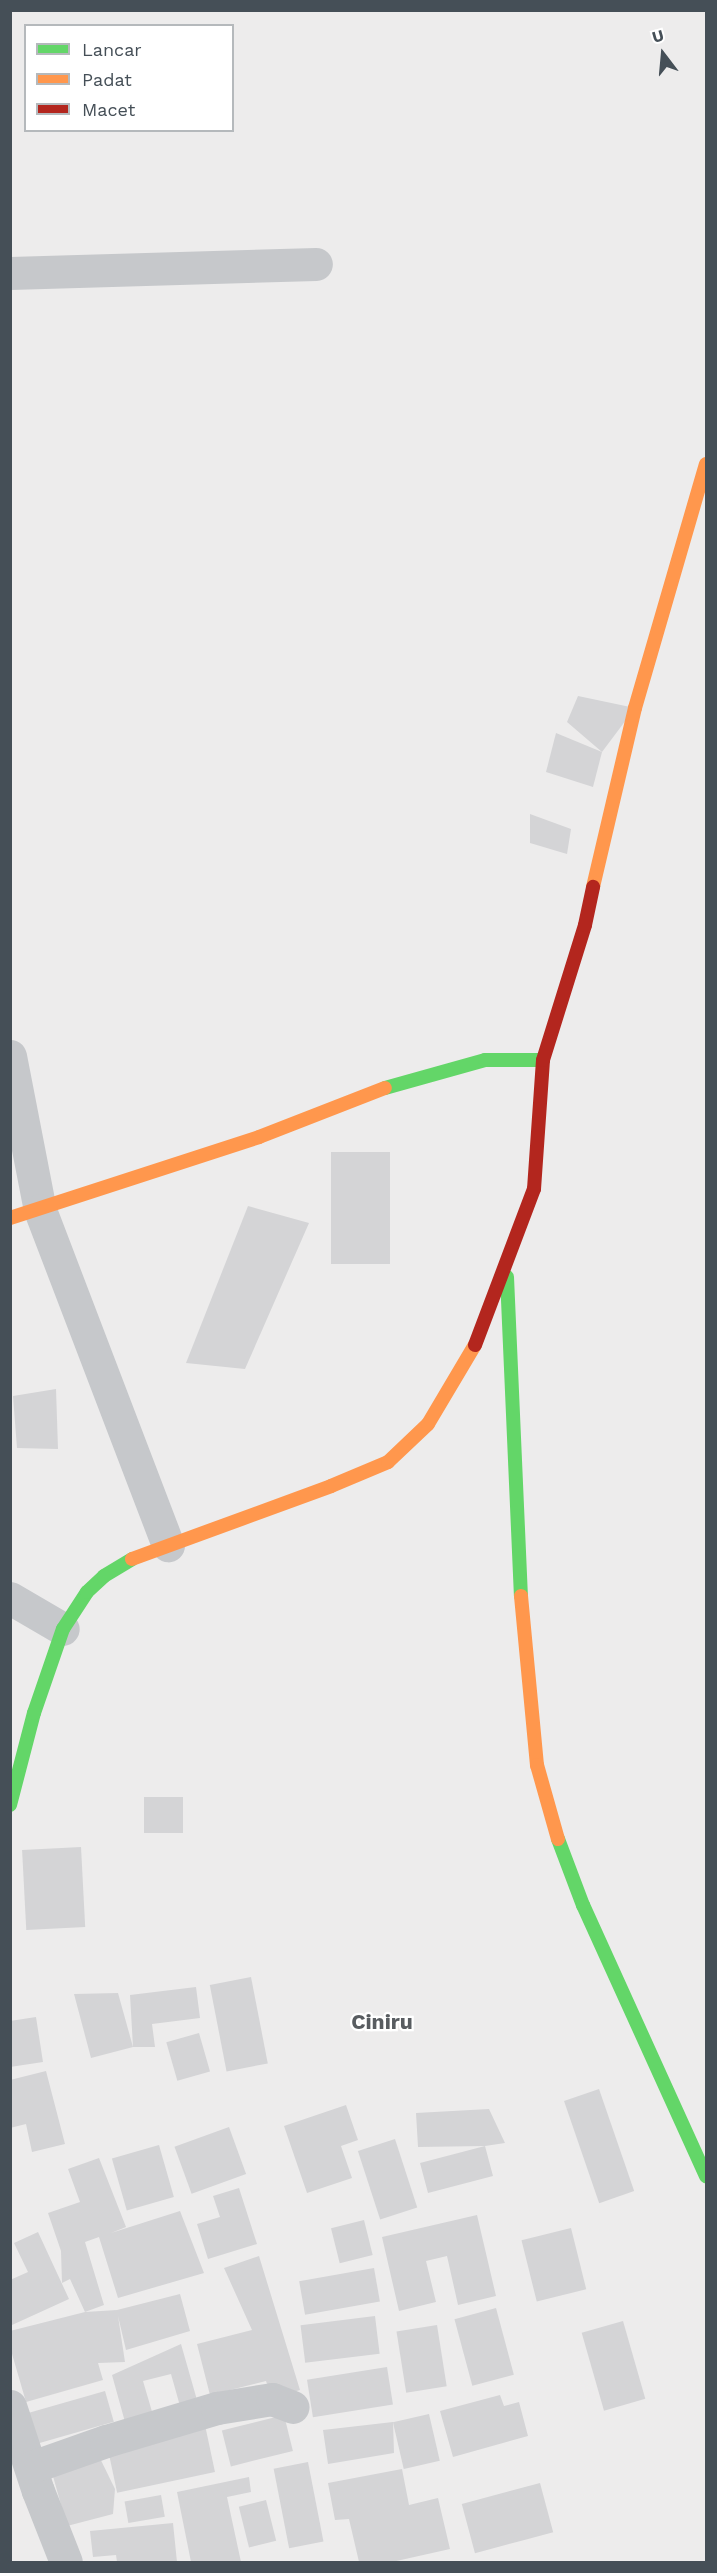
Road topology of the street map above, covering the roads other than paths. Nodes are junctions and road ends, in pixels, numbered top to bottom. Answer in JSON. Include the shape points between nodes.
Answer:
{"nodes":[{"id":1,"x":316,"y":264,"type":"dead end"},
{"id":2,"x":10,"y":273,"type":"edge"},
{"id":3,"x":706,"y":464,"type":"edge"},
{"id":4,"x":10,"y":1056,"type":"edge"},
{"id":5,"x":543,"y":1060,"type":"junction"},
{"id":6,"x":25,"y":1214,"type":"edge"},
{"id":7,"x":506,"y":1268,"type":"junction"},
{"id":8,"x":168,"y":1545,"type":"junction"},
{"id":9,"x":10,"y":1598,"type":"edge"},
{"id":10,"x":63,"y":1629,"type":"junction"},
{"id":11,"x":17,"y":1766,"type":"edge"},
{"id":12,"x":10,"y":1805,"type":"edge"},
{"id":13,"x":706,"y":2176,"type":"edge"},
{"id":14,"x":10,"y":2406,"type":"edge"},
{"id":15,"x":293,"y":2407,"type":"dead end"},
{"id":16,"x":32,"y":2467,"type":"junction"},
{"id":17,"x":66,"y":2562,"type":"edge"}],
"edges":[{"from":1,"to":2,"type":"street"},
{"from":3,"to":5,"type":"street","via":[[638,697],[585,925]]},
{"from":4,"to":6,"type":"street"},
{"from":5,"to":6,"type":"street","via":[[485,1060],[441,1070],[371,1092],[259,1137]]},
{"from":5,"to":7,"type":"street","via":[[534,1189]]},
{"from":6,"to":8,"type":"street"},
{"from":7,"to":8,"type":"street","via":[[470,1357],[428,1425],[388,1462]]},
{"from":7,"to":13,"type":"street","via":[[521,1599],[537,1765],[559,1843],[583,1905]]},
{"from":8,"to":10,"type":"street","via":[[125,1562],[104,1576],[87,1592]]},
{"from":9,"to":10,"type":"street"},
{"from":10,"to":11,"type":"street"},
{"from":11,"to":12,"type":"street"},
{"from":14,"to":16,"type":"street"},
{"from":15,"to":16,"type":"street","via":[[272,2399],[217,2408]]},
{"from":16,"to":17,"type":"street"}]}
